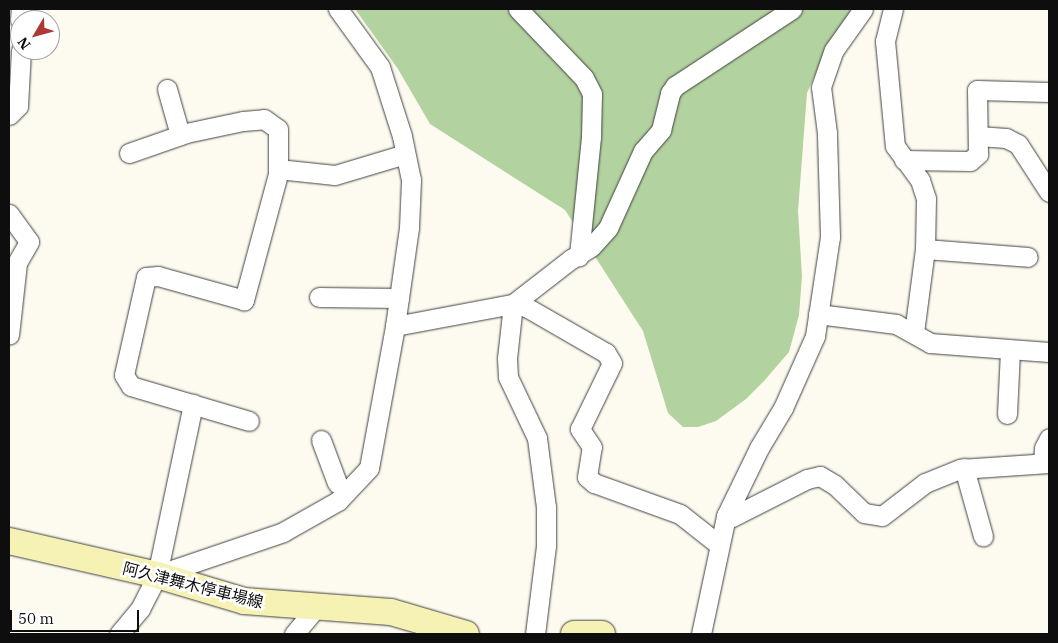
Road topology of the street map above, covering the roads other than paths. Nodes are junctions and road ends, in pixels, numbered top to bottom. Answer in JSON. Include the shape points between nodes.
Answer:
{"nodes":[{"id":1,"x":338,"y":9,"type":"edge"},
{"id":2,"x":518,"y":9,"type":"edge"},
{"id":3,"x":792,"y":9,"type":"edge"},
{"id":4,"x":863,"y":9,"type":"edge"},
{"id":5,"x":893,"y":9,"type":"edge"},
{"id":6,"x":21,"y":60,"type":"edge"},
{"id":7,"x":167,"y":89,"type":"dead end"},
{"id":8,"x":1049,"y":92,"type":"edge"},
{"id":9,"x":9,"y":115,"type":"edge"},
{"id":10,"x":180,"y":135,"type":"junction"},
{"id":11,"x":978,"y":136,"type":"junction"},
{"id":12,"x":129,"y":153,"type":"dead end"},
{"id":13,"x":405,"y":154,"type":"junction"},
{"id":14,"x":904,"y":160,"type":"junction"},
{"id":15,"x":278,"y":170,"type":"junction"},
{"id":16,"x":1049,"y":192,"type":"edge"},
{"id":17,"x":9,"y":214,"type":"edge"},
{"id":18,"x":926,"y":250,"type":"junction"},
{"id":19,"x":579,"y":256,"type":"junction"},
{"id":20,"x":1028,"y":257,"type":"dead end"},
{"id":21,"x":319,"y":296,"type":"dead end"},
{"id":22,"x":398,"y":298,"type":"junction"},
{"id":23,"x":513,"y":304,"type":"junction"},
{"id":24,"x":818,"y":314,"type":"junction"},
{"id":25,"x":395,"y":326,"type":"junction"},
{"id":26,"x":914,"y":333,"type":"junction"},
{"id":27,"x":9,"y":335,"type":"edge"},
{"id":28,"x":1010,"y":350,"type":"junction"},
{"id":29,"x":1049,"y":352,"type":"edge"},
{"id":30,"x":194,"y":404,"type":"junction"},
{"id":31,"x":1007,"y":414,"type":"dead end"},
{"id":32,"x":249,"y":421,"type":"dead end"},
{"id":33,"x":1049,"y":438,"type":"edge"},
{"id":34,"x":321,"y":440,"type":"dead end"},
{"id":35,"x":1046,"y":463,"type":"edge"},
{"id":36,"x":964,"y":468,"type":"junction"},
{"id":37,"x":336,"y":483,"type":"dead end"},
{"id":38,"x":726,"y":516,"type":"junction"},
{"id":39,"x":983,"y":536,"type":"dead end"},
{"id":40,"x":9,"y":541,"type":"edge"},
{"id":41,"x":718,"y":544,"type":"junction"},
{"id":42,"x":157,"y":575,"type":"junction"},
{"id":43,"x":317,"y":607,"type":"junction"},
{"id":44,"x":119,"y":634,"type":"edge"},
{"id":45,"x":294,"y":634,"type":"edge"},
{"id":46,"x":466,"y":634,"type":"edge"},
{"id":47,"x":535,"y":634,"type":"edge"},
{"id":48,"x":574,"y":634,"type":"edge"},
{"id":49,"x":602,"y":634,"type":"edge"},
{"id":50,"x":701,"y":634,"type":"edge"}],
"edges":[{"from":1,"to":13,"type":"street","via":[[380,67]]},
{"from":2,"to":19,"type":"street","via":[[584,78],[592,94],[589,163]]},
{"from":3,"to":19,"type":"street","via":[[675,86],[670,93],[662,130],[642,151],[608,228]]},
{"from":4,"to":24,"type":"street","via":[[834,50],[821,87],[827,133],[830,237]]},
{"from":5,"to":14,"type":"street","via":[[885,41],[887,74],[895,146]]},
{"from":6,"to":9,"type":"street","via":[[18,106]]},
{"from":7,"to":10,"type":"street"},
{"from":8,"to":11,"type":"street","via":[[977,90]]},
{"from":10,"to":12,"type":"street"},
{"from":10,"to":15,"type":"street","via":[[243,120],[270,121],[279,132]]},
{"from":11,"to":14,"type":"street","via":[[978,154],[970,161]]},
{"from":11,"to":16,"type":"street","via":[[1006,138],[1018,144]]},
{"from":13,"to":15,"type":"street","via":[[335,175]]},
{"from":13,"to":22,"type":"street","via":[[411,180],[409,228]]},
{"from":14,"to":18,"type":"street","via":[[925,192]]},
{"from":15,"to":30,"type":"street","via":[[244,300],[158,276],[146,277],[124,375],[131,386]]},
{"from":17,"to":27,"type":"street","via":[[29,242],[17,263]]},
{"from":18,"to":20,"type":"street"},
{"from":18,"to":26,"type":"street","via":[[920,310]]},
{"from":19,"to":23,"type":"street"},
{"from":21,"to":22,"type":"street"},
{"from":22,"to":25,"type":"street"},
{"from":23,"to":25,"type":"street"},
{"from":23,"to":41,"type":"street","via":[[526,307],[606,354],[612,363],[580,429],[592,447],[588,477],[594,483],[680,514]]},
{"from":23,"to":47,"type":"street","via":[[508,377],[537,438],[546,507],[546,546]]},
{"from":24,"to":26,"type":"street","via":[[896,324]]},
{"from":24,"to":38,"type":"street","via":[[815,336],[804,364]]},
{"from":25,"to":42,"type":"street","via":[[370,468],[356,486],[322,512],[283,532]]},
{"from":26,"to":28,"type":"street","via":[[930,343]]},
{"from":28,"to":29,"type":"street"},
{"from":28,"to":31,"type":"street"},
{"from":30,"to":32,"type":"street"},
{"from":30,"to":42,"type":"street"},
{"from":33,"to":35,"type":"street","via":[[1044,448]]},
{"from":34,"to":37,"type":"street"},
{"from":35,"to":36,"type":"street"},
{"from":36,"to":38,"type":"street","via":[[925,482],[882,516],[864,513],[835,485],[820,476],[807,479],[732,517]]},
{"from":36,"to":39,"type":"street"},
{"from":38,"to":41,"type":"street"},
{"from":40,"to":42,"type":"main road","name":"阿久津舞木停車場線"},
{"from":41,"to":50,"type":"street"},
{"from":42,"to":43,"type":"main road","name":"阿久津舞木停車場線","via":[[244,600]]},
{"from":42,"to":44,"type":"street","via":[[140,609]]},
{"from":43,"to":45,"type":"street"},
{"from":43,"to":46,"type":"main road","name":"阿久津舞木停車場線","via":[[391,612]]},
{"from":48,"to":49,"type":"main road"}]}
